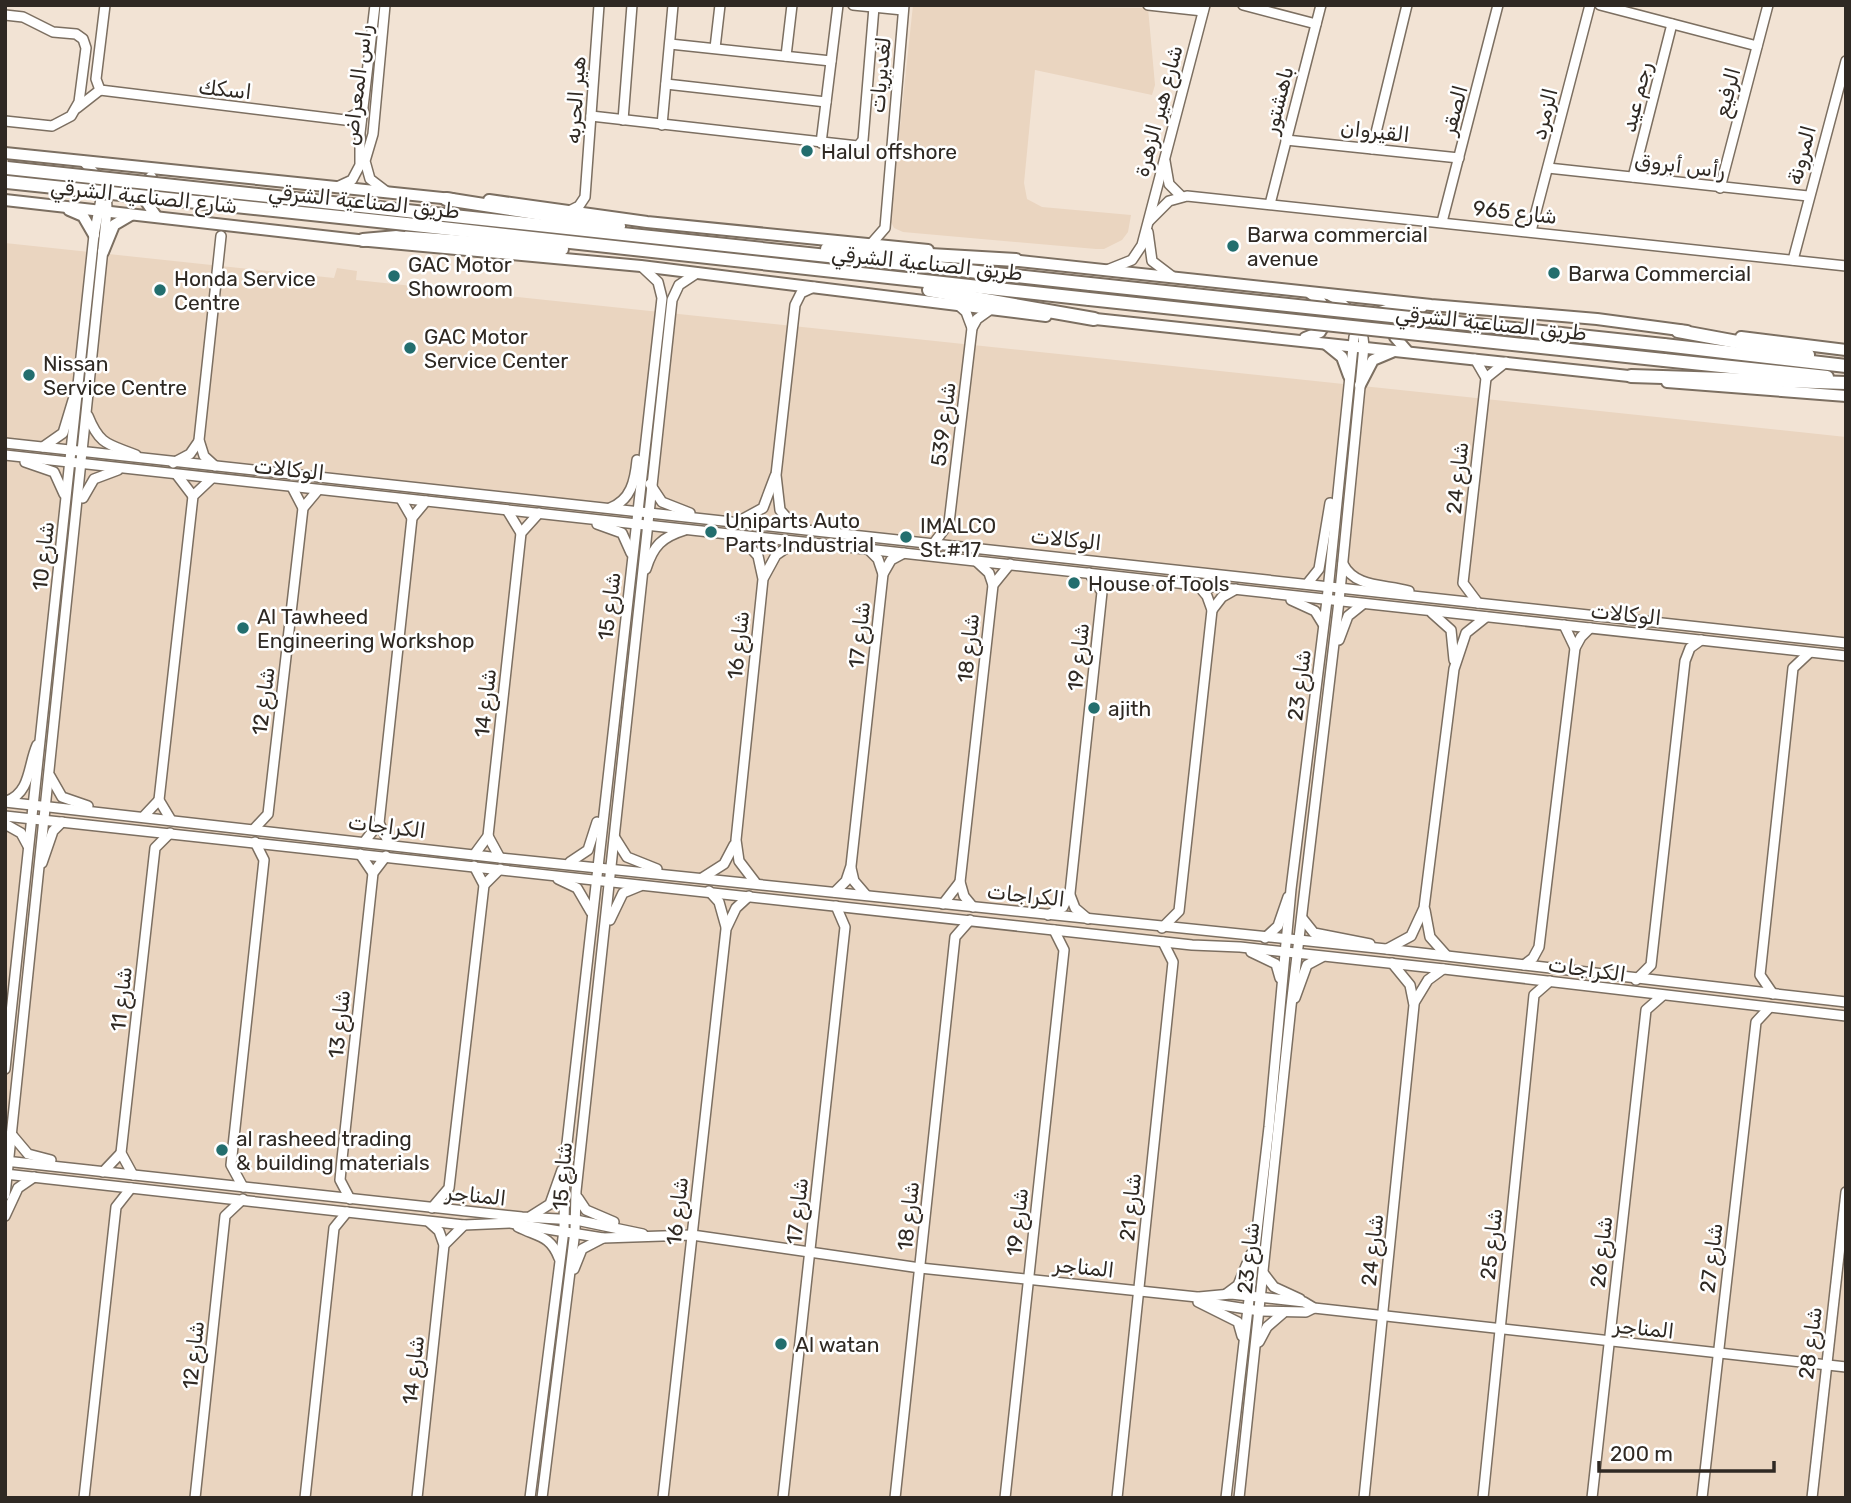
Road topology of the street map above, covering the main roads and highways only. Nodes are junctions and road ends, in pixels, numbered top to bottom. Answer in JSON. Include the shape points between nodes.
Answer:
{"nodes":[{"id":1,"x":5,"y":153,"type":"edge"},
{"id":2,"x":47,"y":157,"type":"junction"},
{"id":3,"x":6,"y":168,"type":"edge"},
{"id":4,"x":162,"y":170,"type":"junction"},
{"id":5,"x":6,"y":182,"type":"edge"},
{"id":6,"x":446,"y":199,"type":"junction"},
{"id":7,"x":5,"y":200,"type":"edge"},
{"id":8,"x":34,"y":203,"type":"junction"},
{"id":9,"x":60,"y":205,"type":"junction"},
{"id":10,"x":141,"y":214,"type":"junction"},
{"id":11,"x":156,"y":216,"type":"junction"},
{"id":12,"x":407,"y":218,"type":"junction"},
{"id":13,"x":94,"y":235,"type":"road end"},
{"id":14,"x":363,"y":240,"type":"junction"},
{"id":15,"x":695,"y":241,"type":"junction"},
{"id":16,"x":597,"y":246,"type":"junction"},
{"id":17,"x":778,"y":251,"type":"junction"},
{"id":18,"x":103,"y":252,"type":"road end"},
{"id":19,"x":1016,"y":260,"type":"junction"},
{"id":20,"x":697,"y":273,"type":"joint"},
{"id":21,"x":881,"y":278,"type":"junction"},
{"id":22,"x":1308,"y":292,"type":"junction"},
{"id":23,"x":1431,"y":305,"type":"junction"},
{"id":24,"x":1094,"y":318,"type":"junction"},
{"id":25,"x":1678,"y":331,"type":"junction"},
{"id":26,"x":1295,"y":338,"type":"junction"},
{"id":27,"x":1320,"y":341,"type":"junction"},
{"id":28,"x":1407,"y":351,"type":"junction"},
{"id":29,"x":1846,"y":351,"type":"edge"},
{"id":30,"x":1846,"y":365,"type":"edge"},
{"id":31,"x":1349,"y":376,"type":"road end"},
{"id":32,"x":1631,"y":376,"type":"junction"},
{"id":33,"x":1846,"y":382,"type":"edge"},
{"id":34,"x":1360,"y":385,"type":"road end"},
{"id":35,"x":1846,"y":396,"type":"edge"}],
"edges":[{"from":1,"to":2,"type":"main road","name":"شارع الصناعية الشرقي"},
{"from":2,"to":4,"type":"main road","name":"شارع الصناعية الشرقي"},
{"from":2,"to":8,"type":"main road","via":[[67,169],[73,186],[64,199]]},
{"from":3,"to":12,"type":"highway","name":"طريق الصناعية الشرقي","bridge":true},
{"from":4,"to":6,"type":"main road","name":"شارع الصناعية الشرقي"},
{"from":4,"to":11,"type":"main road","via":[[149,179],[144,193]]},
{"from":5,"to":12,"type":"highway","name":"طريق الصناعية الشرقي","bridge":true},
{"from":6,"to":15,"type":"highway"},
{"from":6,"to":19,"type":"main road","name":"طريق الصناعية الشرقي"},
{"from":7,"to":8,"type":"main road","name":"شارع الصناعية الشرقي"},
{"from":8,"to":9,"type":"main road","name":"شارع الصناعية الشرقي"},
{"from":9,"to":10,"type":"main road","name":"شارع الصناعية الشرقي"},
{"from":9,"to":13,"type":"main road","via":[[83,216]]},
{"from":10,"to":11,"type":"main road","name":"شارع الصناعية الشرقي"},
{"from":10,"to":18,"type":"main road","via":[[117,221]]},
{"from":11,"to":14,"type":"main road","name":"شارع الصناعية الشرقي"},
{"from":12,"to":15,"type":"highway","name":"طريق الصناعية الشرقي"},
{"from":12,"to":16,"type":"highway","name":"طريق الصناعية الشرقي"},
{"from":14,"to":16,"type":"highway","via":[[397,237],[538,249]]},
{"from":14,"to":20,"type":"main road","name":"شارع الصناعية الشرقي"},
{"from":15,"to":17,"type":"highway","name":"طريق الصناعية الشرقي"},
{"from":16,"to":21,"type":"highway","name":"طريق الصناعية الشرقي"},
{"from":17,"to":19,"type":"highway","via":[[845,250]]},
{"from":17,"to":30,"type":"highway","name":"طريق الصناعية الشرقي","bridge":true},
{"from":19,"to":22,"type":"main road","name":"طريق الصناعية الشرقي"},
{"from":20,"to":24,"type":"main road","name":"طريق الصناعية الشرقي"},
{"from":21,"to":24,"type":"highway"},
{"from":21,"to":33,"type":"highway","name":"طريق الصناعية الشرقي","bridge":true},
{"from":22,"to":23,"type":"main road","name":"طريق الصناعية الشرقي"},
{"from":22,"to":26,"type":"main road","via":[[1324,304],[1325,323],[1315,335]]},
{"from":23,"to":25,"type":"main road","name":"طريق الصناعية الشرقي"},
{"from":23,"to":28,"type":"main road","via":[[1410,310],[1395,321],[1393,333]]},
{"from":24,"to":26,"type":"main road","name":"طريق الصناعية الشرقي"},
{"from":25,"to":29,"type":"main road","name":"طريق الصناعية الشرقي"},
{"from":25,"to":30,"type":"highway"},
{"from":26,"to":27,"type":"main road","name":"طريق الصناعية الشرقي"},
{"from":27,"to":28,"type":"main road","name":"طريق الصناعية الشرقي"},
{"from":27,"to":31,"type":"main road","via":[[1338,352]]},
{"from":28,"to":32,"type":"main road","name":"طريق الصناعية الشرقي"},
{"from":28,"to":34,"type":"main road","via":[[1373,359]]},
{"from":32,"to":33,"type":"highway"},
{"from":32,"to":35,"type":"main road","name":"طريق الصناعية الشرقي","via":[[1717,388]]}]}
